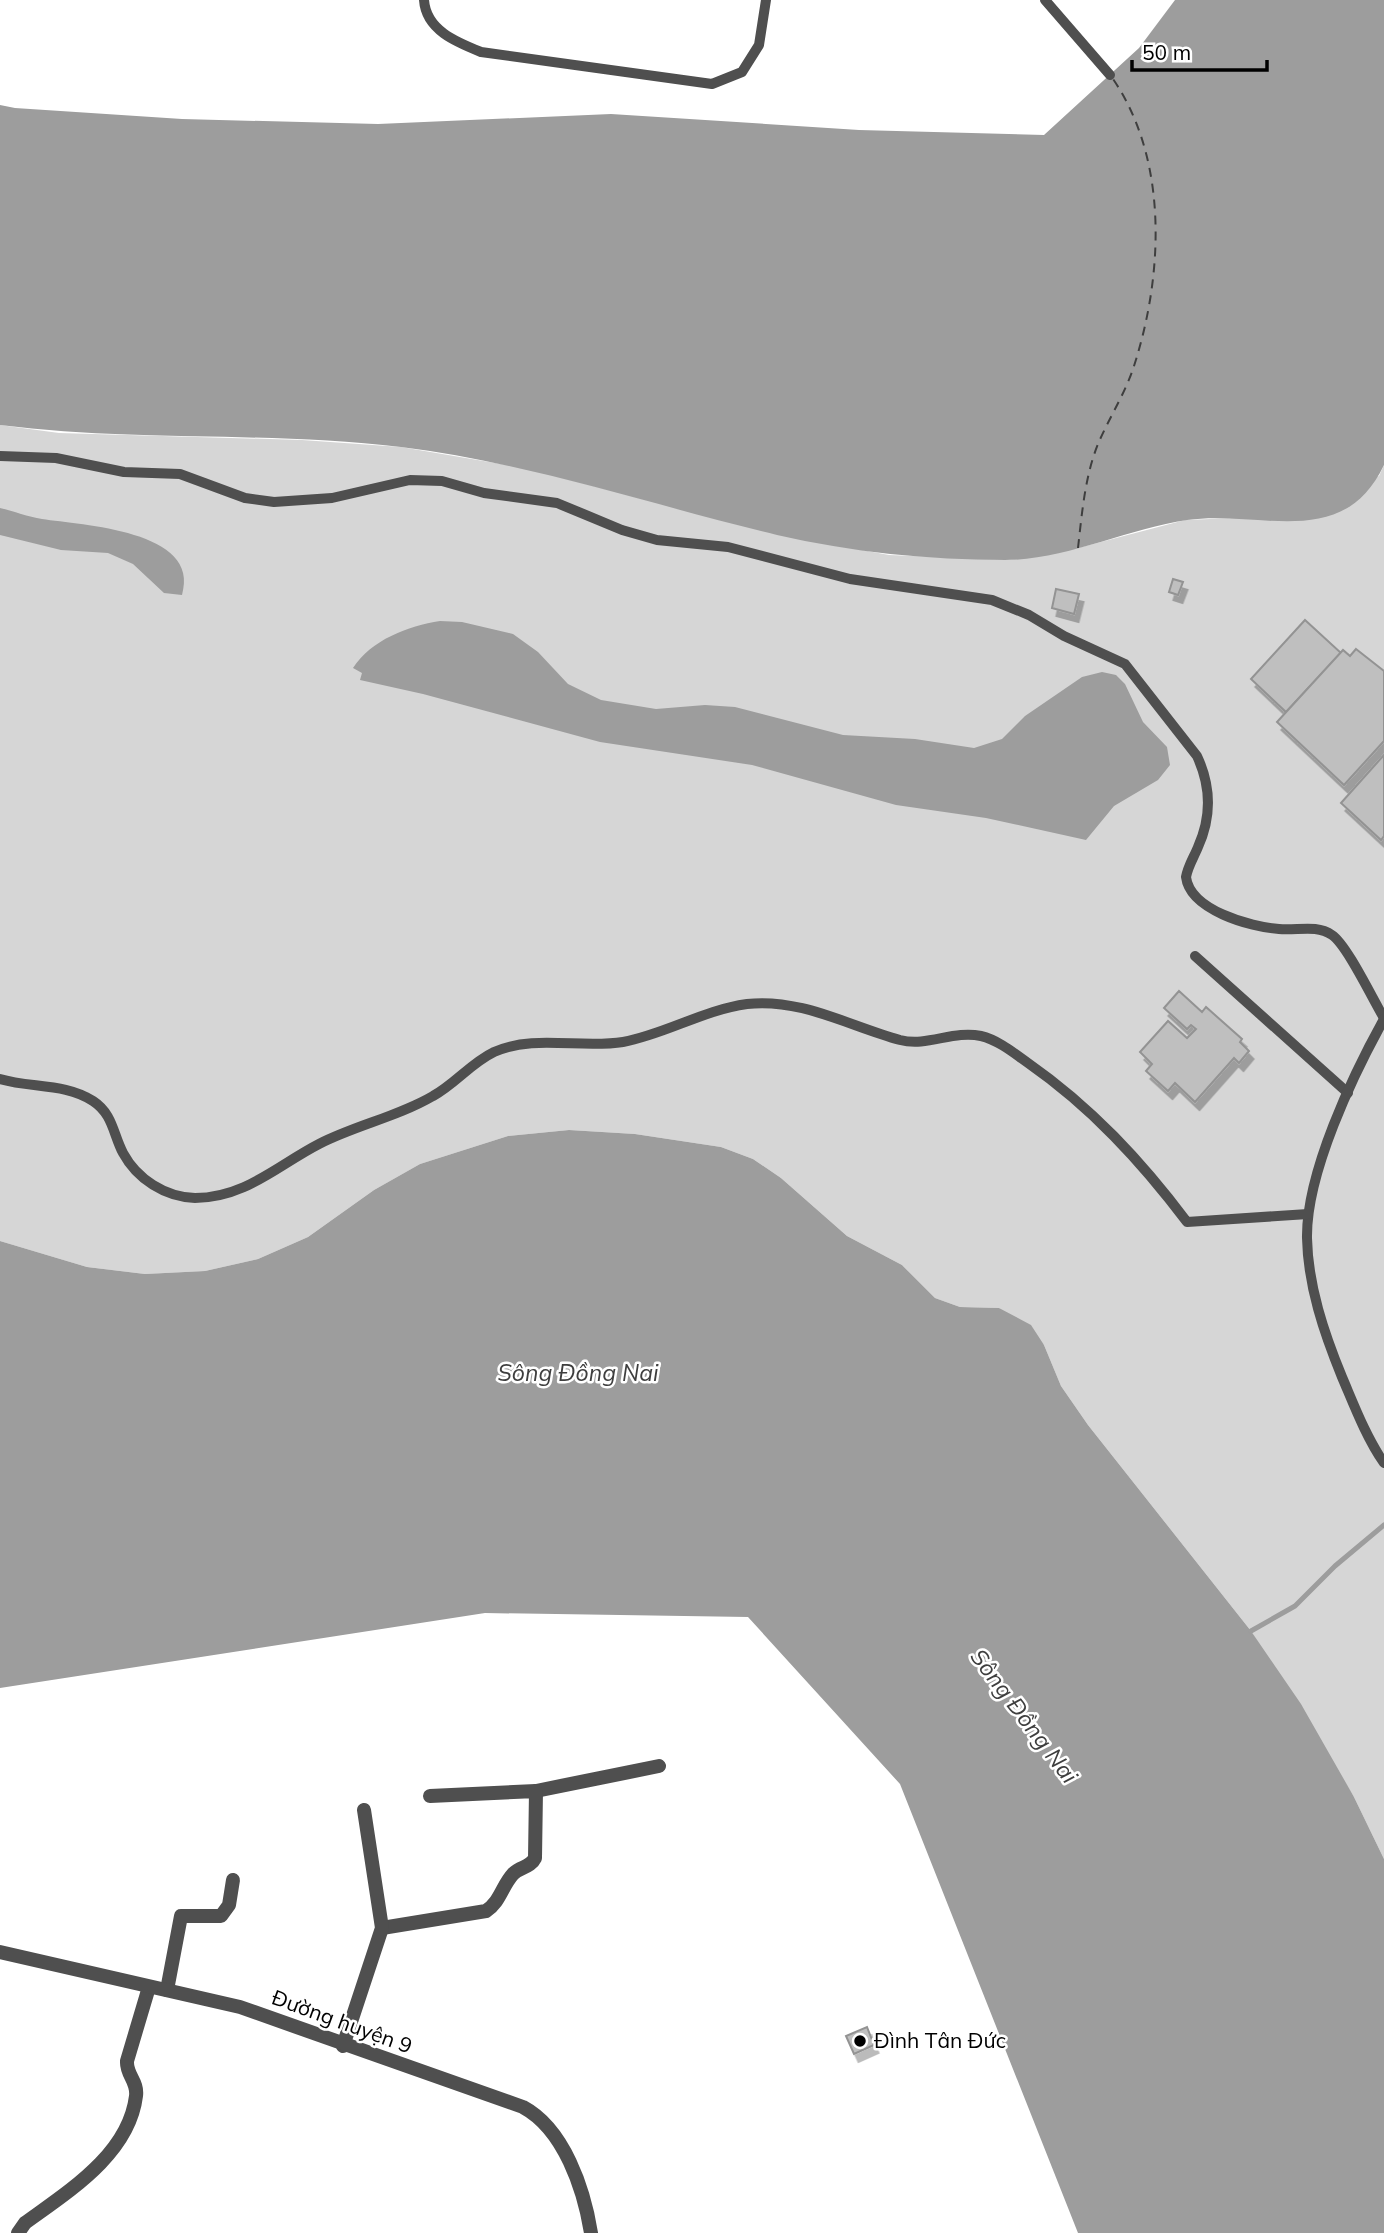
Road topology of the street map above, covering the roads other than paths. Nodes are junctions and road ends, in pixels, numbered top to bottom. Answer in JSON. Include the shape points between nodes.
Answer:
{"nodes":[{"id":1,"x":424,"y":0,"type":"edge"},
{"id":2,"x":766,"y":0,"type":"edge"},
{"id":3,"x":1045,"y":0,"type":"edge"},
{"id":4,"x":1110,"y":75,"type":"dead end"},
{"id":5,"x":0,"y":456,"type":"edge"},
{"id":6,"x":1195,"y":956,"type":"dead end"},
{"id":7,"x":1384,"y":1018,"type":"edge"},
{"id":8,"x":0,"y":1079,"type":"edge"},
{"id":9,"x":1348,"y":1093,"type":"junction"},
{"id":10,"x":1308,"y":1214,"type":"junction"},
{"id":11,"x":1384,"y":1463,"type":"edge"},
{"id":12,"x":659,"y":1766,"type":"dead end"},
{"id":13,"x":536,"y":1791,"type":"junction"},
{"id":14,"x":430,"y":1796,"type":"dead end"},
{"id":15,"x":364,"y":1810,"type":"dead end"},
{"id":16,"x":233,"y":1881,"type":"dead end"},
{"id":17,"x":382,"y":1927,"type":"junction"},
{"id":18,"x":0,"y":1952,"type":"edge"},
{"id":19,"x":149,"y":1987,"type":"junction"},
{"id":20,"x":167,"y":1990,"type":"junction"},
{"id":21,"x":343,"y":2046,"type":"junction"},
{"id":22,"x":18,"y":2233,"type":"edge"},
{"id":23,"x":591,"y":2233,"type":"edge"}],
"edges":[{"from":1,"to":2,"type":"lane","via":[[425,11],[447,39],[481,52],[712,84],[742,72],[760,45]]},
{"from":3,"to":4,"type":"lane"},
{"from":5,"to":7,"type":"lane","via":[[57,458],[124,472],[180,474],[264,501],[332,498],[410,480],[442,481],[484,493],[557,503],[649,538],[728,547],[850,579],[1011,606],[1125,664],[1197,756],[1209,800],[1204,831],[1186,877],[1195,898],[1257,925],[1315,928],[1332,935]]},
{"from":6,"to":9,"type":"lane"},
{"from":7,"to":9,"type":"lane"},
{"from":8,"to":10,"type":"lane","via":[[60,1089],[93,1101],[110,1118],[123,1152],[145,1180],[180,1196],[206,1197],[248,1186],[320,1143],[425,1101],[498,1050],[524,1044],[625,1041],[717,1010],[778,1004],[912,1042],[962,1035],[993,1040],[1099,1119],[1187,1222]]},
{"from":9,"to":10,"type":"lane"},
{"from":10,"to":11,"type":"lane","via":[[1309,1267],[1321,1319],[1345,1384]]},
{"from":12,"to":13,"type":"street"},
{"from":13,"to":14,"type":"street"},
{"from":13,"to":17,"type":"street","via":[[536,1858],[512,1875],[494,1906],[469,1916]]},
{"from":15,"to":17,"type":"street"},
{"from":16,"to":20,"type":"street","via":[[229,1905],[221,1916],[181,1916]]},
{"from":17,"to":21,"type":"street"},
{"from":18,"to":19,"type":"street","name":"Đường huyện 9"},
{"from":19,"to":20,"type":"street","name":"Đường huyện 9"},
{"from":19,"to":22,"type":"street","via":[[127,2061],[128,2073],[137,2086],[131,2121],[122,2138]]},
{"from":20,"to":21,"type":"street","name":"Đường huyện 9","via":[[240,2007]]},
{"from":21,"to":23,"type":"street","name":"Đường huyện 9","via":[[536,2114],[552,2131],[574,2172]]}]}
